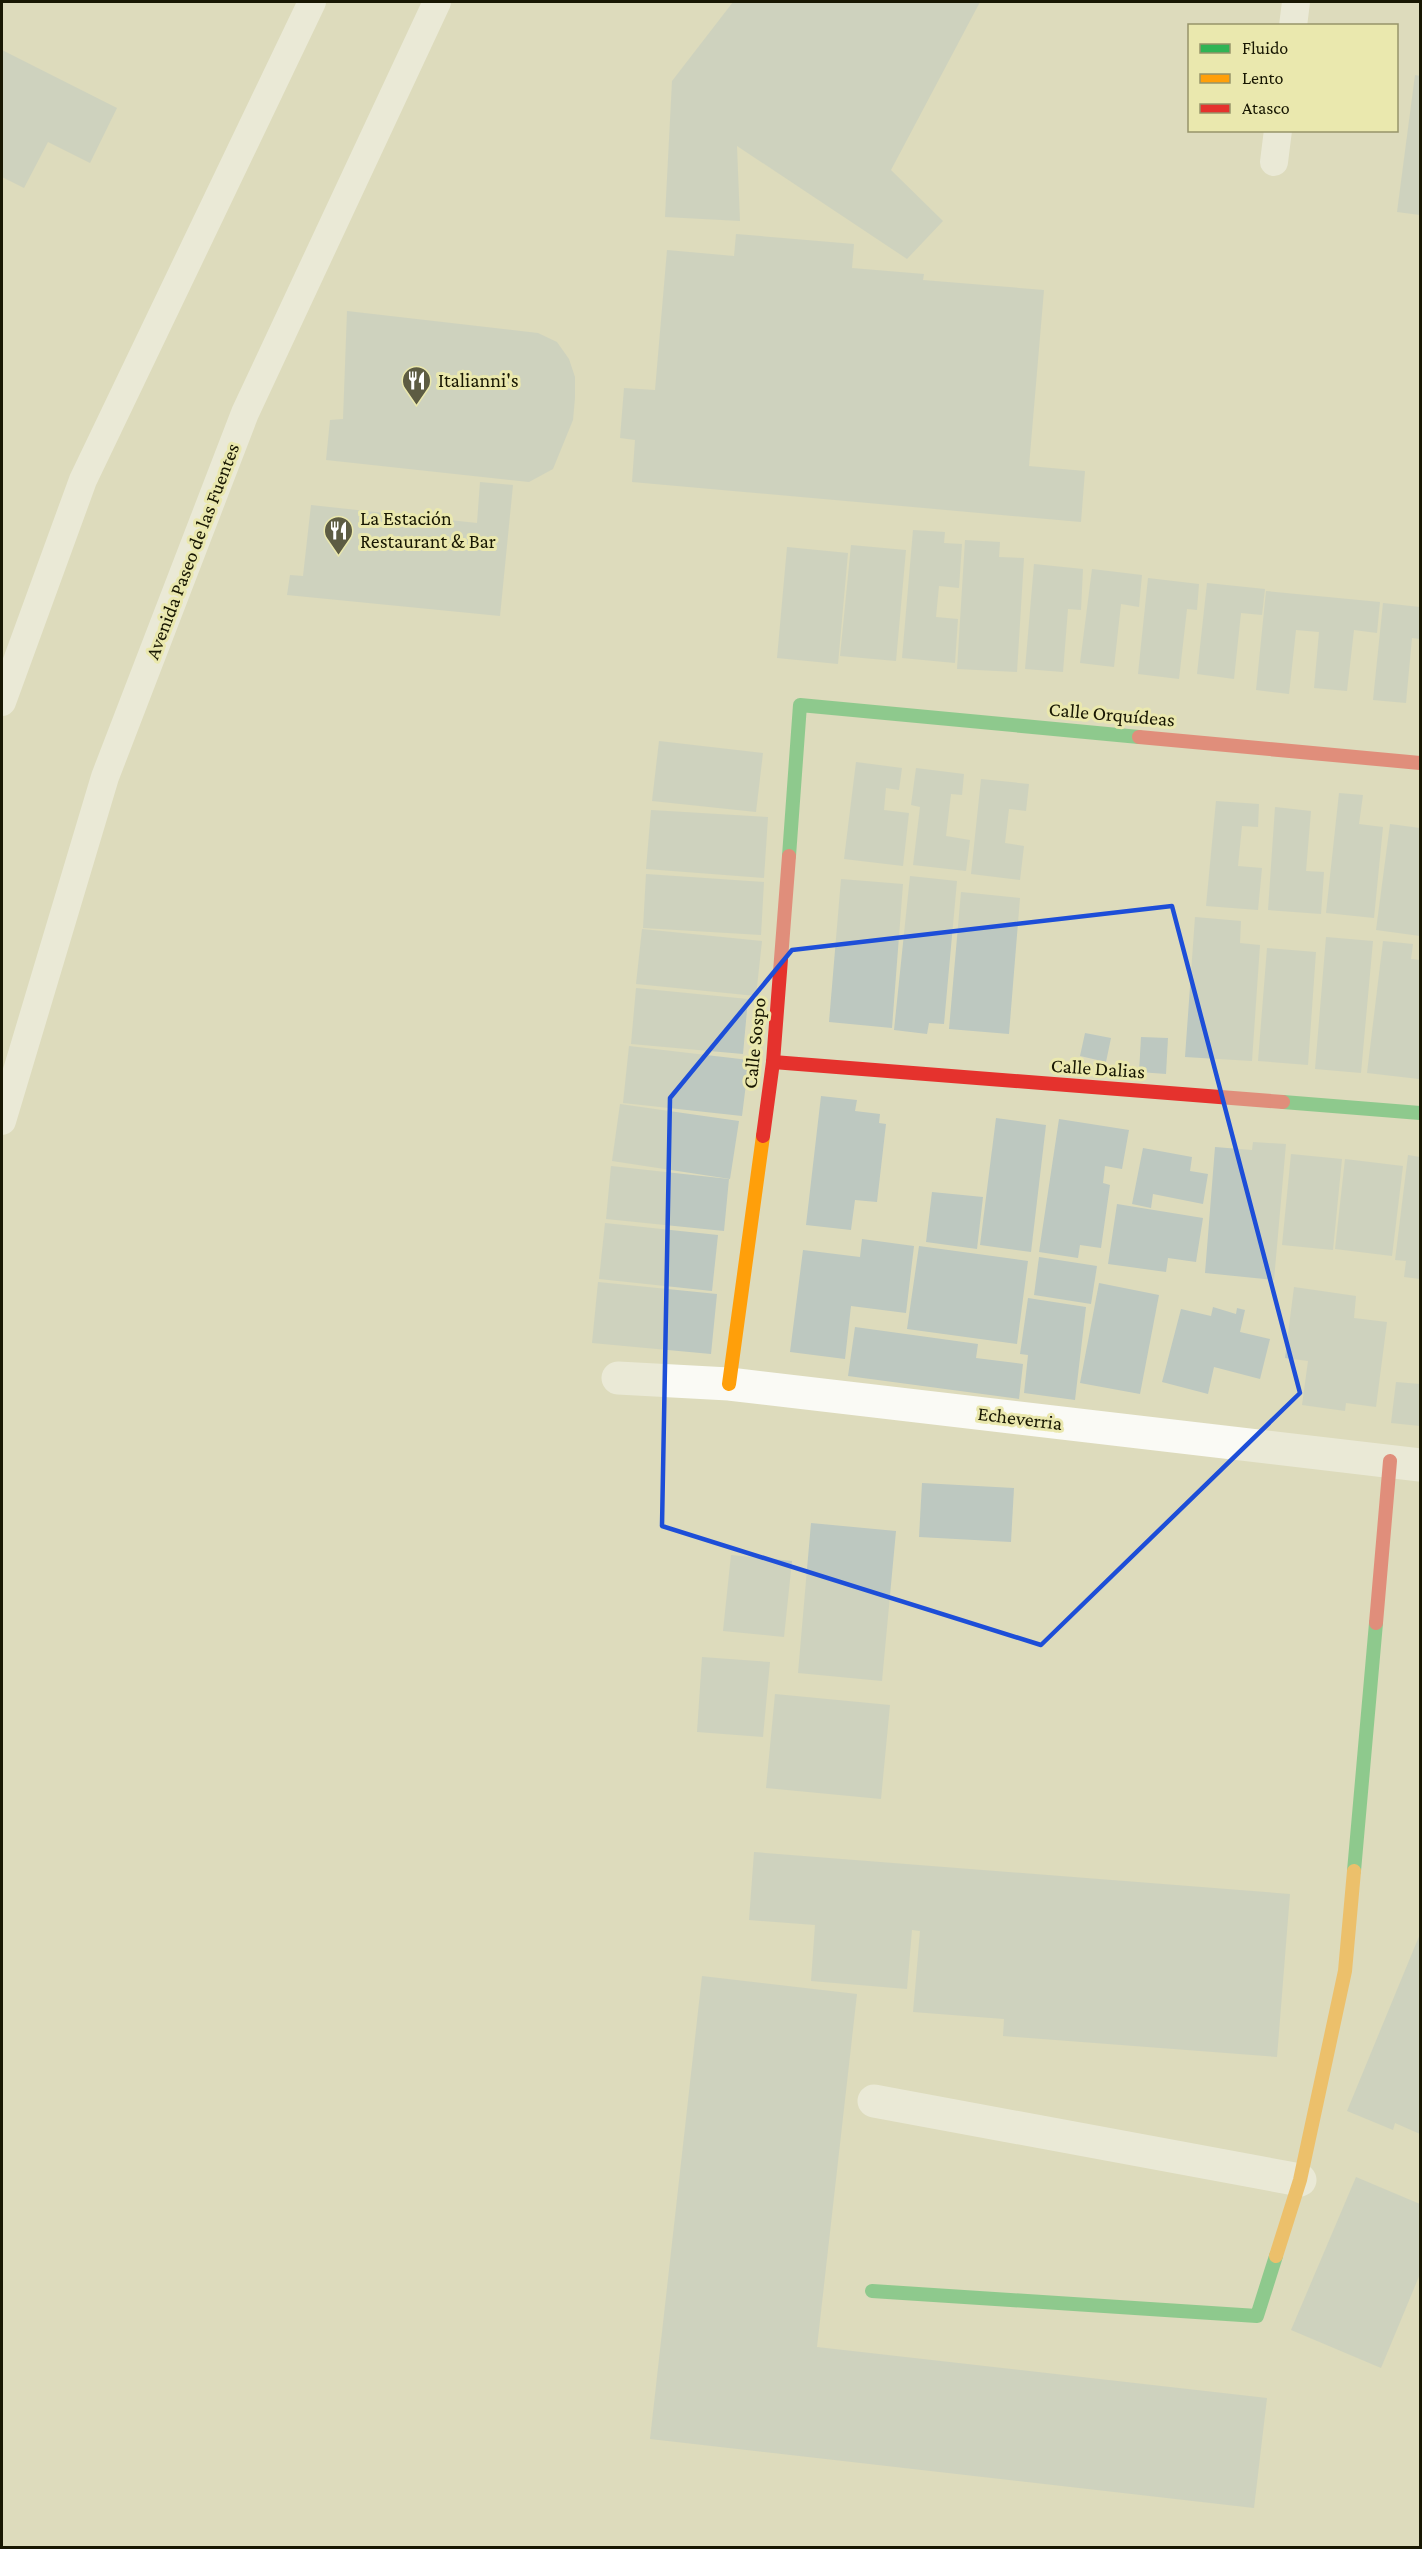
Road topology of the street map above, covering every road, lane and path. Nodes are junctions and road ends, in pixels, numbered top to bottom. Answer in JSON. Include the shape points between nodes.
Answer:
{"nodes":[{"id":1,"x":312,"y":2,"type":"edge"},
{"id":2,"x":438,"y":2,"type":"edge"},
{"id":3,"x":1296,"y":2,"type":"edge"},
{"id":4,"x":1293,"y":24,"type":"edge"},
{"id":5,"x":1278,"y":132,"type":"edge"},
{"id":6,"x":1274,"y":162,"type":"dead end"},
{"id":7,"x":2,"y":702,"type":"edge"},
{"id":8,"x":800,"y":705,"type":"joint"},
{"id":9,"x":1420,"y":763,"type":"edge"},
{"id":10,"x":773,"y":1062,"type":"junction"},
{"id":11,"x":1420,"y":1113,"type":"edge"},
{"id":12,"x":2,"y":1121,"type":"edge"},
{"id":13,"x":618,"y":1378,"type":"dead end"},
{"id":14,"x":729,"y":1384,"type":"junction"},
{"id":15,"x":1405,"y":1463,"type":"edge"},
{"id":16,"x":874,"y":2101,"type":"dead end"},
{"id":17,"x":1300,"y":2180,"type":"junction"},
{"id":18,"x":872,"y":2291,"type":"dead end"}],
"edges":[{"from":1,"to":7,"type":"lane","via":[[83,480]]},
{"from":2,"to":12,"type":"lane","name":"Avenida Paseo de las Fuentes","via":[[245,413],[105,777]]},
{"from":3,"to":4,"type":"lane"},
{"from":5,"to":6,"type":"lane"},
{"from":8,"to":9,"type":"street","name":"Calle Orquídeas"},
{"from":8,"to":10,"type":"street","name":"Calle Sospo"},
{"from":10,"to":11,"type":"street","name":"Calle Dalias"},
{"from":10,"to":14,"type":"street","name":"Calle Sospo"},
{"from":13,"to":14,"type":"street","name":"Echeverria"},
{"from":14,"to":15,"type":"street","name":"Echeverria"},
{"from":15,"to":17,"type":"street","via":[[1345,1971]]},
{"from":16,"to":17,"type":"street"},
{"from":17,"to":18,"type":"street","via":[[1257,2316]]}]}
